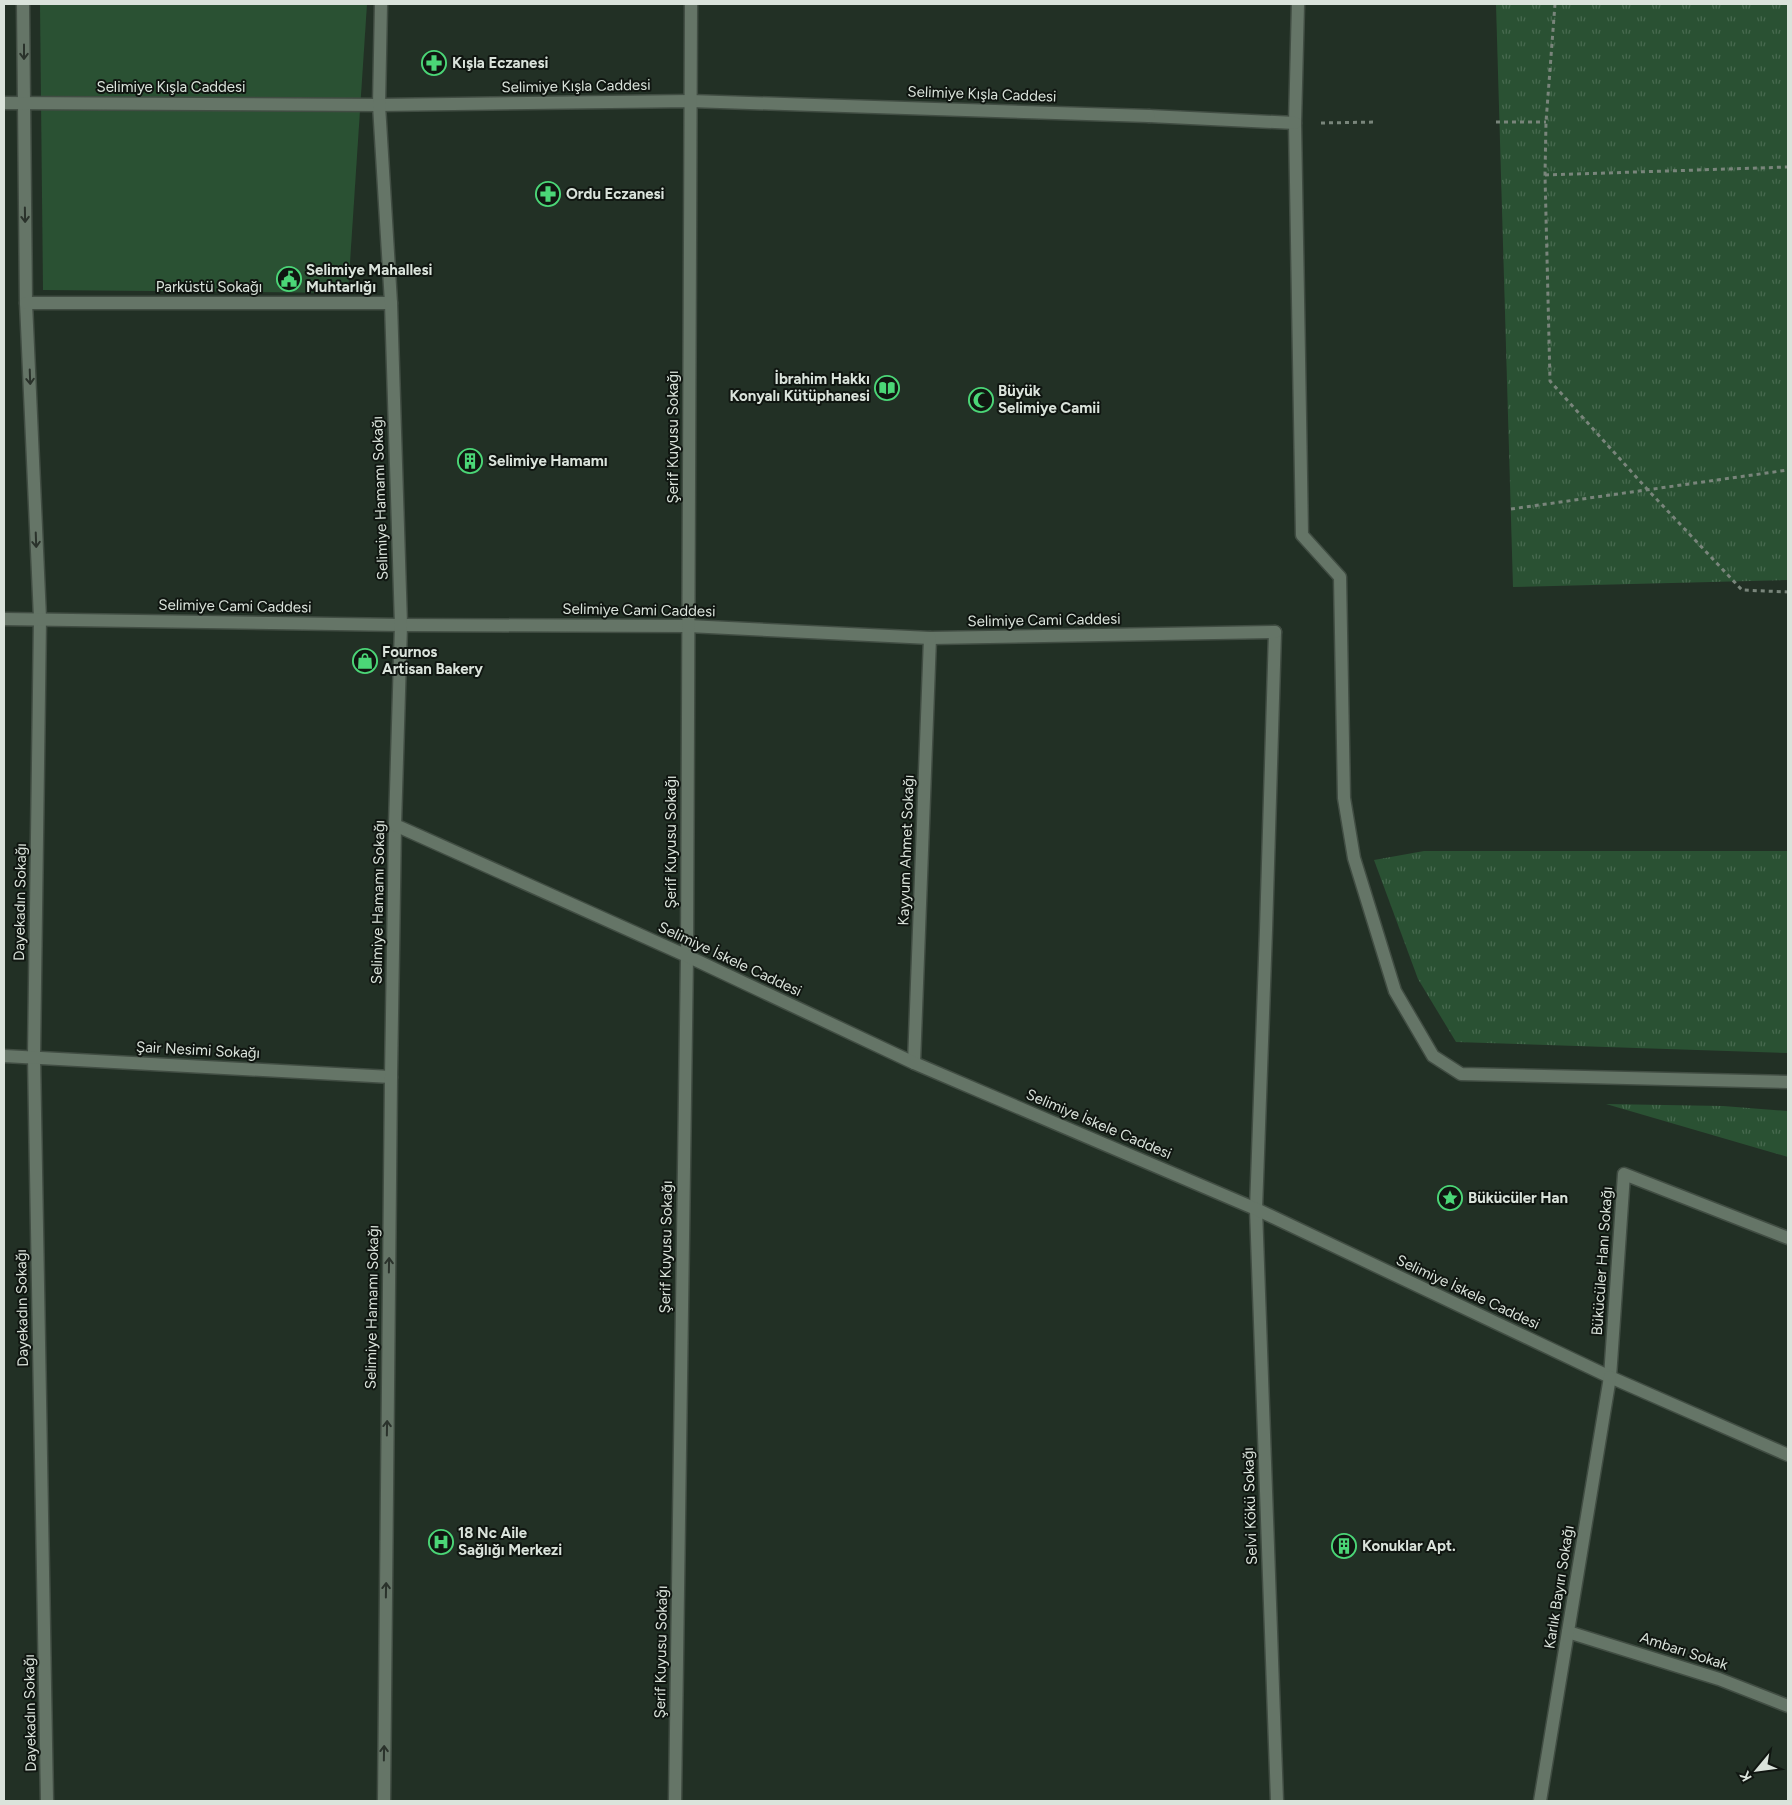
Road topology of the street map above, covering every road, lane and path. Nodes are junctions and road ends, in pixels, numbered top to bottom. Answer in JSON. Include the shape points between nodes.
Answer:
{"nodes":[{"id":1,"x":23,"y":4,"type":"edge"},
{"id":2,"x":381,"y":4,"type":"edge"},
{"id":3,"x":691,"y":4,"type":"edge"},
{"id":4,"x":1298,"y":4,"type":"edge"},
{"id":5,"x":1555,"y":4,"type":"edge"},
{"id":6,"x":691,"y":102,"type":"junction"},
{"id":7,"x":4,"y":103,"type":"edge"},
{"id":8,"x":24,"y":103,"type":"junction"},
{"id":9,"x":379,"y":105,"type":"junction"},
{"id":10,"x":1377,"y":122,"type":"dead end"},
{"id":11,"x":1496,"y":122,"type":"dead end"},
{"id":12,"x":1546,"y":122,"type":"junction"},
{"id":13,"x":1295,"y":123,"type":"junction"},
{"id":14,"x":1788,"y":167,"type":"edge"},
{"id":15,"x":1545,"y":175,"type":"junction"},
{"id":16,"x":26,"y":303,"type":"junction"},
{"id":17,"x":390,"y":303,"type":"junction"},
{"id":18,"x":1788,"y":470,"type":"edge"},
{"id":19,"x":1647,"y":489,"type":"junction"},
{"id":20,"x":1510,"y":510,"type":"dead end"},
{"id":21,"x":1788,"y":592,"type":"edge"},
{"id":22,"x":40,"y":618,"type":"junction"},
{"id":23,"x":4,"y":619,"type":"edge"},
{"id":24,"x":400,"y":625,"type":"junction"},
{"id":25,"x":688,"y":626,"type":"junction"},
{"id":26,"x":1274,"y":632,"type":"joint"},
{"id":27,"x":930,"y":638,"type":"junction"},
{"id":28,"x":395,"y":825,"type":"junction"},
{"id":29,"x":687,"y":956,"type":"junction"},
{"id":30,"x":4,"y":1056,"type":"edge"},
{"id":31,"x":34,"y":1056,"type":"junction"},
{"id":32,"x":914,"y":1063,"type":"junction"},
{"id":33,"x":391,"y":1077,"type":"junction"},
{"id":34,"x":1788,"y":1082,"type":"edge"},
{"id":35,"x":1256,"y":1209,"type":"junction"},
{"id":36,"x":1788,"y":1238,"type":"edge"},
{"id":37,"x":1610,"y":1377,"type":"junction"},
{"id":38,"x":1788,"y":1456,"type":"edge"},
{"id":39,"x":1568,"y":1632,"type":"junction"},
{"id":40,"x":1788,"y":1706,"type":"edge"},
{"id":41,"x":48,"y":1801,"type":"edge"},
{"id":42,"x":384,"y":1801,"type":"edge"},
{"id":43,"x":675,"y":1801,"type":"edge"},
{"id":44,"x":1277,"y":1801,"type":"edge"},
{"id":45,"x":1540,"y":1801,"type":"edge"}],
"edges":[{"from":1,"to":8,"type":"street","name":"Dayekadın Sokağı","one_way":true},
{"from":2,"to":9,"type":"street","name":"Selimiye Hamamı Sokağı"},
{"from":3,"to":6,"type":"street","name":"Şerif Kuyusu Sokağı"},
{"from":4,"to":13,"type":"street"},
{"from":5,"to":12,"type":"path"},
{"from":6,"to":9,"type":"street","name":"Selimiye Kışla Caddesi"},
{"from":6,"to":13,"type":"street","name":"Selimiye Kışla Caddesi"},
{"from":6,"to":25,"type":"street","name":"Şerif Kuyusu Sokağı"},
{"from":7,"to":8,"type":"street","name":"Selimiye Kışla Caddesi"},
{"from":8,"to":9,"type":"street","name":"Selimiye Kışla Caddesi"},
{"from":8,"to":16,"type":"street","name":"Dayekadın Sokağı","one_way":true},
{"from":9,"to":17,"type":"street","name":"Selimiye Hamamı Sokağı"},
{"from":10,"to":13,"type":"path"},
{"from":11,"to":12,"type":"path"},
{"from":12,"to":15,"type":"path"},
{"from":13,"to":34,"type":"street","via":[[1302,535],[1340,577],[1344,798],[1354,858],[1395,991],[1433,1056],[1461,1074]]},
{"from":14,"to":15,"type":"path"},
{"from":15,"to":19,"type":"path","via":[[1550,381]]},
{"from":16,"to":17,"type":"street","name":"Parküstü Sokağı"},
{"from":16,"to":22,"type":"street","name":"Dayekadın Sokağı","one_way":true},
{"from":17,"to":24,"type":"street","name":"Selimiye Hamamı Sokağı"},
{"from":18,"to":19,"type":"path"},
{"from":19,"to":20,"type":"path"},
{"from":19,"to":21,"type":"path","via":[[1742,590]]},
{"from":22,"to":23,"type":"street","name":"Selimiye Cami Caddesi"},
{"from":22,"to":24,"type":"street","name":"Selimiye Cami Caddesi"},
{"from":22,"to":31,"type":"street","name":"Dayekadın Sokağı"},
{"from":24,"to":25,"type":"street","name":"Selimiye Cami Caddesi"},
{"from":24,"to":28,"type":"street","name":"Selimiye Hamamı Sokağı"},
{"from":25,"to":27,"type":"street","name":"Selimiye Cami Caddesi"},
{"from":25,"to":29,"type":"street","name":"Şerif Kuyusu Sokağı"},
{"from":26,"to":27,"type":"street","name":"Selimiye Cami Caddesi"},
{"from":26,"to":35,"type":"street","name":"Selvi Kökü Sokağı"},
{"from":27,"to":32,"type":"street","name":"Kayyum Ahmet Sokağı"},
{"from":28,"to":29,"type":"street","name":"Selimiye İskele Caddesi"},
{"from":28,"to":33,"type":"street","name":"Selimiye Hamamı Sokağı"},
{"from":29,"to":32,"type":"street","name":"Selimiye İskele Caddesi"},
{"from":29,"to":43,"type":"street","name":"Şerif Kuyusu Sokağı"},
{"from":30,"to":31,"type":"street","name":"Şair Nesimi Sokağı"},
{"from":31,"to":33,"type":"street","name":"Şair Nesimi Sokağı"},
{"from":31,"to":41,"type":"street","name":"Dayekadın Sokağı"},
{"from":32,"to":35,"type":"street","name":"Selimiye İskele Caddesi"},
{"from":42,"to":33,"type":"street","name":"Selimiye Hamamı Sokağı","one_way":true},
{"from":35,"to":37,"type":"street","name":"Selimiye İskele Caddesi"},
{"from":35,"to":44,"type":"street","name":"Selvi Kökü Sokağı"},
{"from":36,"to":37,"type":"street","name":"Bükücüler Hanı Sokağı","via":[[1624,1174]]},
{"from":37,"to":38,"type":"street","name":"Selimiye İskele Caddesi"},
{"from":37,"to":39,"type":"street","name":"Karlık Bayırı Sokağı"},
{"from":39,"to":40,"type":"street","name":"Ambarı Sokak","via":[[1719,1678]]},
{"from":39,"to":45,"type":"street","name":"Karlık Bayırı Sokağı"}]}
